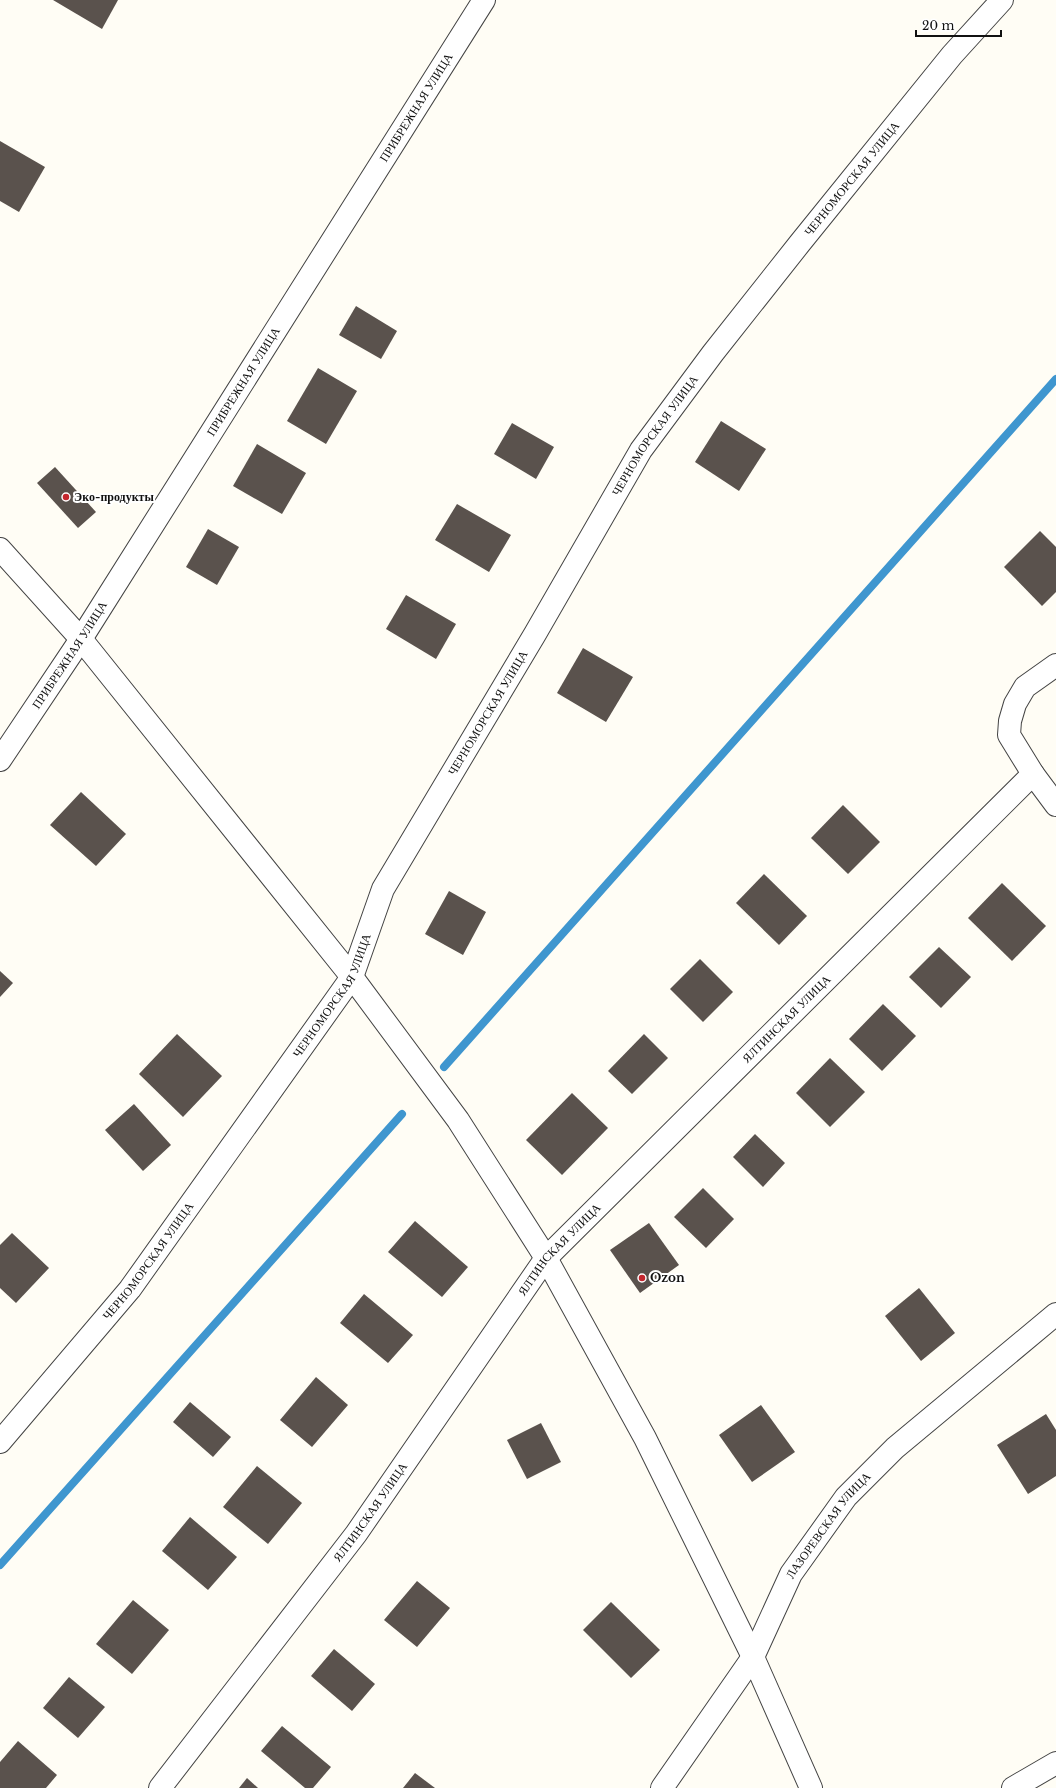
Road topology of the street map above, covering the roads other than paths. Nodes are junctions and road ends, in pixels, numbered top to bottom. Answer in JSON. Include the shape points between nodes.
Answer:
{"nodes":[{"id":1,"x":484,"y":0,"type":"edge"},
{"id":2,"x":1002,"y":0,"type":"edge"},
{"id":3,"x":0,"y":549,"type":"edge"},
{"id":4,"x":82,"y":639,"type":"junction"},
{"id":5,"x":1056,"y":665,"type":"edge"},
{"id":6,"x":0,"y":760,"type":"edge"},
{"id":7,"x":1033,"y":774,"type":"junction"},
{"id":8,"x":1056,"y":805,"type":"edge"},
{"id":9,"x":352,"y":977,"type":"junction"},
{"id":10,"x":546,"y":1258,"type":"junction"},
{"id":11,"x":1056,"y":1314,"type":"edge"},
{"id":12,"x":0,"y":1442,"type":"edge"},
{"id":13,"x":753,"y":1658,"type":"junction"},
{"id":14,"x":1056,"y":1763,"type":"edge"},
{"id":15,"x":160,"y":1788,"type":"edge"},
{"id":16,"x":662,"y":1788,"type":"edge"},
{"id":17,"x":811,"y":1788,"type":"edge"},
{"id":18,"x":1013,"y":1788,"type":"edge"}],
"edges":[{"from":1,"to":4,"type":"street","name":"ПРИБРЕЖНАЯ УЛИЦА"},
{"from":2,"to":9,"type":"street","name":"ЧЕРНОМОРСКАЯ УЛИЦА","via":[[952,55],[800,243],[641,450],[383,889]]},
{"from":3,"to":4,"type":"street"},
{"from":4,"to":6,"type":"street","name":"ПРИБРЕЖНАЯ УЛИЦА"},
{"from":4,"to":9,"type":"street"},
{"from":5,"to":7,"type":"street","via":[[1026,687],[1015,704],[1010,721],[1010,735]]},
{"from":7,"to":8,"type":"street"},
{"from":7,"to":10,"type":"street","name":"ЯЛТИНСКАЯ УЛИЦА"},
{"from":9,"to":10,"type":"street","via":[[458,1120]]},
{"from":9,"to":12,"type":"street","name":"ЧЕРНОМОРСКАЯ УЛИЦА","via":[[130,1289]]},
{"from":10,"to":13,"type":"street","via":[[645,1438]]},
{"from":10,"to":15,"type":"street","name":"ЯЛТИНСКАЯ УЛИЦА","via":[[356,1534]]},
{"from":11,"to":13,"type":"street","name":"ЛАЗОРЕВСКАЯ УЛИЦА","via":[[895,1448],[846,1497],[791,1574]]},
{"from":13,"to":16,"type":"street","name":"ЛАЗОРЕВСКАЯ УЛИЦА"},
{"from":13,"to":17,"type":"street"},
{"from":14,"to":18,"type":"street"}]}
